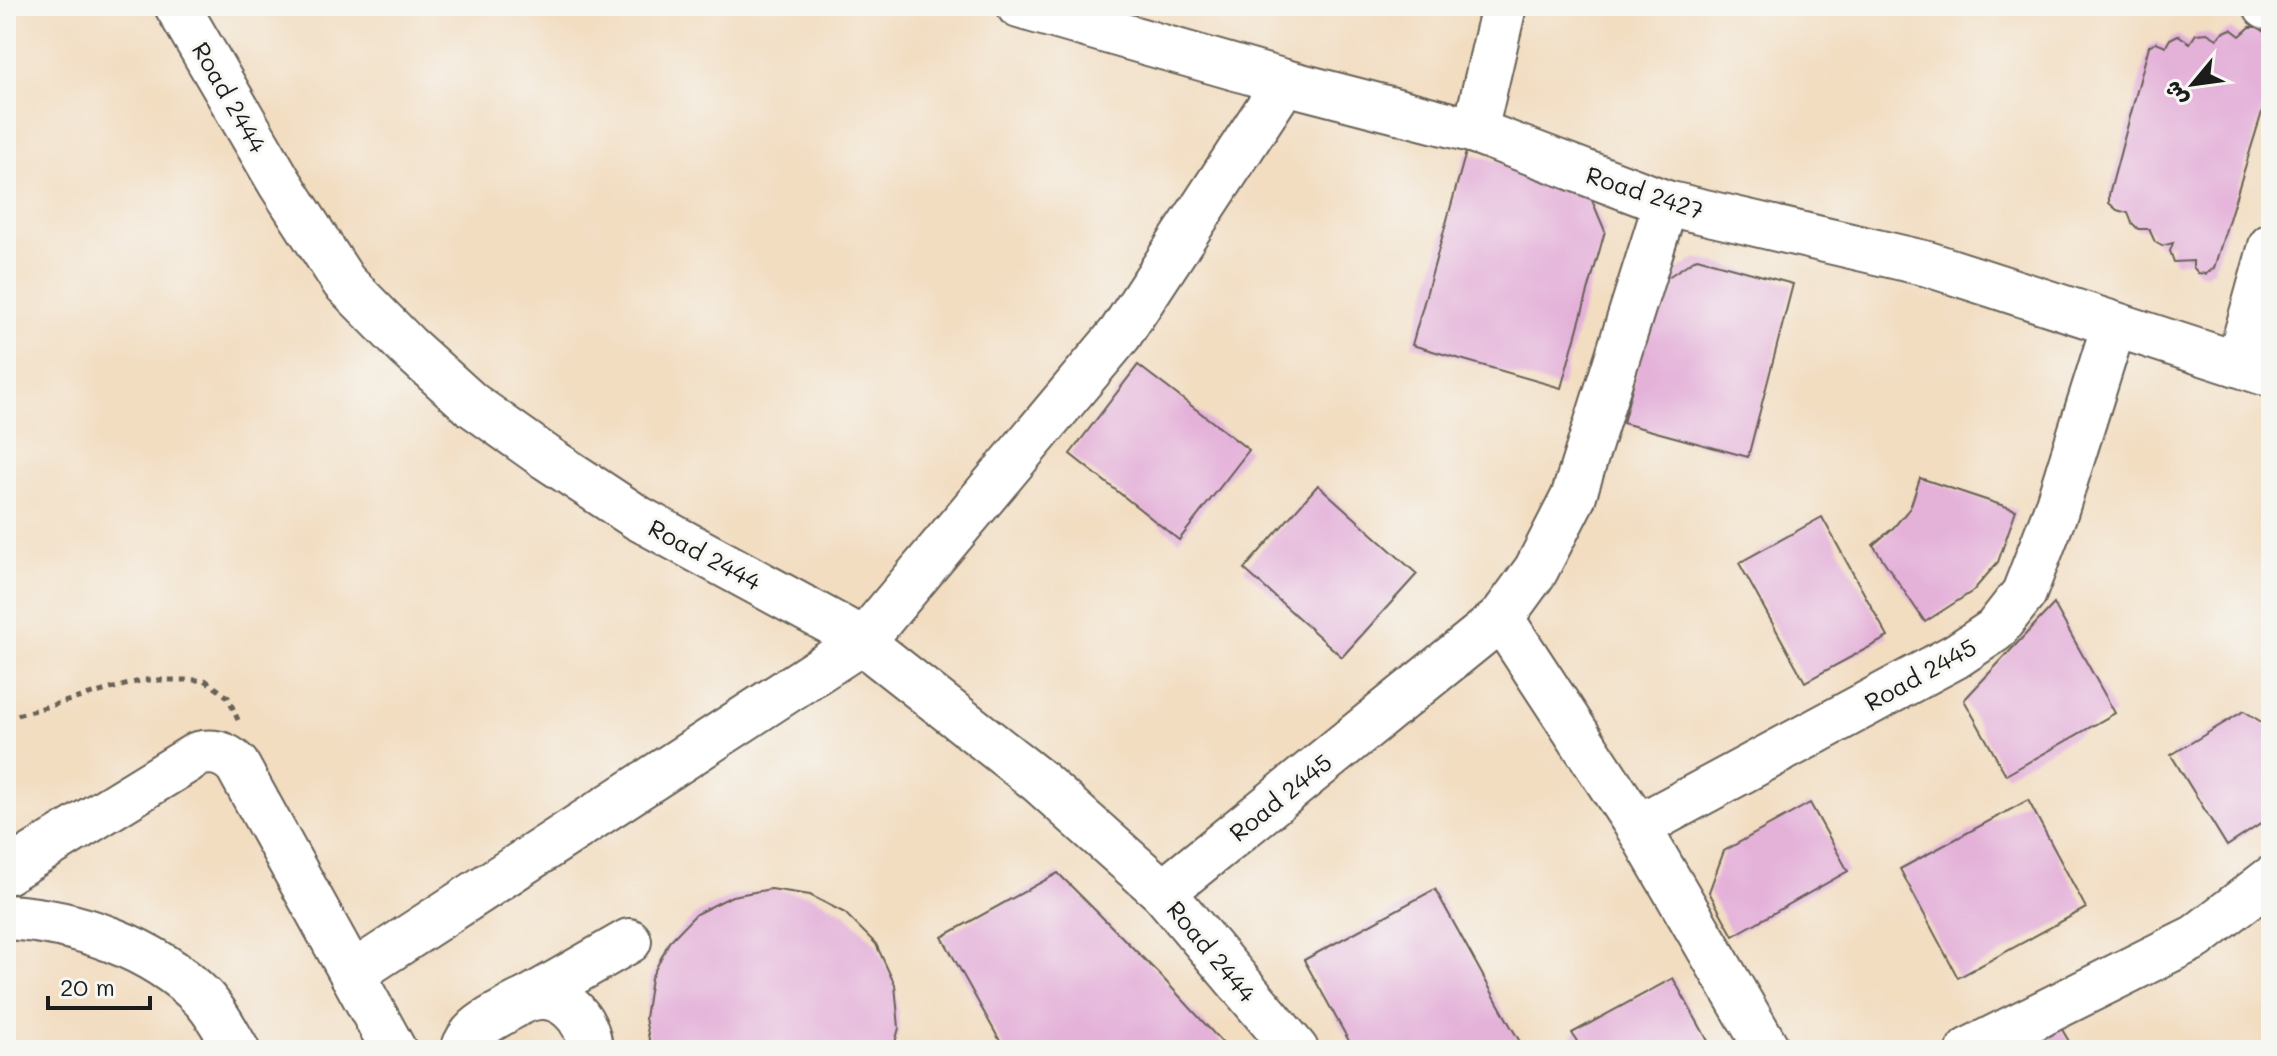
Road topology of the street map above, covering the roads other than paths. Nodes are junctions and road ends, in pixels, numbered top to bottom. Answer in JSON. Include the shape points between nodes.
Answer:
{"nodes":[{"id":1,"x":177,"y":6,"type":"edge"},
{"id":2,"x":1019,"y":6,"type":"edge"},
{"id":3,"x":1504,"y":6,"type":"edge"},
{"id":4,"x":1285,"y":82,"type":"junction"},
{"id":5,"x":1475,"y":131,"type":"junction"},
{"id":6,"x":1666,"y":203,"type":"junction"},
{"id":7,"x":2271,"y":246,"type":"edge"},
{"id":8,"x":2114,"y":325,"type":"junction"},
{"id":9,"x":2254,"y":370,"type":"edge"},
{"id":10,"x":1501,"y":618,"type":"junction"},
{"id":11,"x":862,"y":642,"type":"junction"},
{"id":12,"x":1638,"y":827,"type":"junction"},
{"id":13,"x":6,"y":872,"type":"edge"},
{"id":14,"x":2271,"y":879,"type":"edge"},
{"id":15,"x":1163,"y":892,"type":"junction"},
{"id":16,"x":6,"y":917,"type":"edge"},
{"id":17,"x":629,"y":941,"type":"dead end"},
{"id":18,"x":352,"y":974,"type":"junction"},
{"id":19,"x":528,"y":999,"type":"junction"},
{"id":20,"x":237,"y":1050,"type":"edge"},
{"id":21,"x":394,"y":1050,"type":"edge"},
{"id":22,"x":463,"y":1050,"type":"edge"},
{"id":23,"x":590,"y":1050,"type":"edge"},
{"id":24,"x":1296,"y":1050,"type":"edge"},
{"id":25,"x":1768,"y":1050,"type":"edge"},
{"id":26,"x":1969,"y":1050,"type":"edge"}],
"edges":[{"from":1,"to":11,"type":"main road","name":"Road 2444","via":[[344,282],[407,346],[471,404],[625,510]]},
{"from":2,"to":4,"type":"main road","name":"Road 2427"},
{"from":3,"to":5,"type":"main road"},
{"from":4,"to":5,"type":"main road","name":"Road 2427"},
{"from":4,"to":11,"type":"main road","via":[[1120,334]]},
{"from":5,"to":6,"type":"main road","name":"Road 2427"},
{"from":6,"to":8,"type":"main road","name":"Road 2427","via":[[1928,264]]},
{"from":6,"to":10,"type":"main road","name":"Road 2445","via":[[1573,498],[1536,570]]},
{"from":7,"to":9,"type":"main road"},
{"from":8,"to":9,"type":"main road","name":"Road 2427"},
{"from":8,"to":12,"type":"main road","name":"Road 2445","via":[[2024,593],[1995,630]]},
{"from":10,"to":12,"type":"main road"},
{"from":10,"to":15,"type":"main road","name":"Road 2445"},
{"from":11,"to":15,"type":"main road","name":"Road 2444","via":[[1040,782]]},
{"from":11,"to":18,"type":"main road"},
{"from":12,"to":25,"type":"main road"},
{"from":13,"to":18,"type":"main road","via":[[198,754],[219,753],[239,768]]},
{"from":14,"to":26,"type":"main road","via":[[2196,937]]},
{"from":15,"to":24,"type":"main road","name":"Road 2444"},
{"from":16,"to":20,"type":"main road","via":[[90,932],[152,960],[204,999]]},
{"from":17,"to":19,"type":"main road"},
{"from":18,"to":21,"type":"main road"},
{"from":19,"to":22,"type":"main road","via":[[481,1025]]},
{"from":19,"to":23,"type":"main road","via":[[554,999],[576,1013],[589,1036]]}]}
